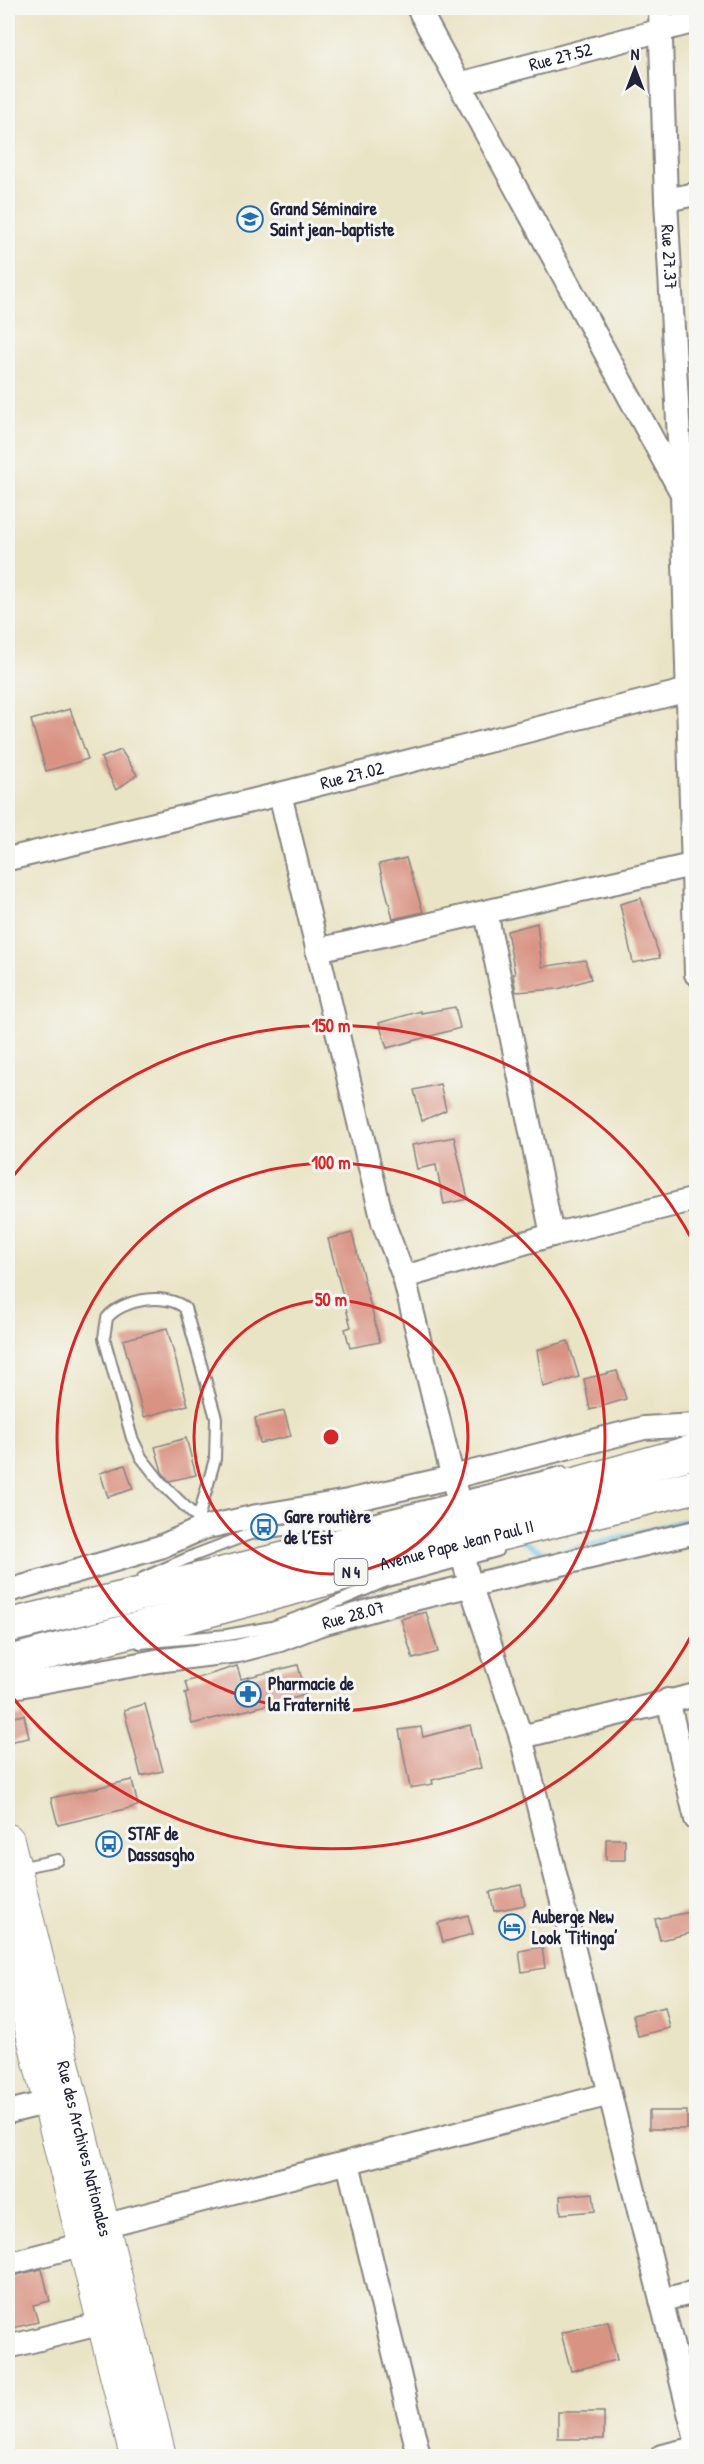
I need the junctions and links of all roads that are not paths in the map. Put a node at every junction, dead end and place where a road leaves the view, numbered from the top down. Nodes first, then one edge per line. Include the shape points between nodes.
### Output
1 (418, 8) edge
2 (661, 19) edge
3 (696, 21) edge
4 (459, 84) junction
5 (696, 194) edge
6 (666, 200) junction
7 (687, 366) edge
8 (682, 494) junction
9 (690, 531) edge
10 (692, 689) edge
11 (280, 794) junction
12 (8, 859) edge
13 (695, 865) edge
14 (486, 912) junction
15 (317, 950) junction
16 (696, 974) edge
17 (696, 1199) edge
18 (552, 1235) junction
19 (404, 1277) junction
20 (696, 1425) edge
21 (696, 1445) edge
22 (688, 1448) edge
23 (570, 1470) dead end
24 (696, 1486) edge
25 (696, 1492) edge
26 (630, 1514) dead end
27 (459, 1519) junction
28 (200, 1524) junction
29 (696, 1532) edge
30 (508, 1548) dead end
31 (134, 1581) dead end
32 (471, 1587) junction
33 (8, 1591) edge
34 (8, 1626) edge
35 (130, 1645) dead end
36 (108, 1649) dead end
37 (8, 1663) edge
38 (8, 1672) edge
39 (8, 1688) edge
40 (696, 1695) edge
41 (668, 1700) junction
42 (521, 1737) junction
43 (696, 1819) edge
44 (11, 1854) edge
45 (58, 1860) dead end
46 (8, 1935) edge
47 (610, 2094) junction
48 (49, 2102) junction
49 (8, 2112) edge
50 (348, 2163) junction
51 (94, 2235) junction
52 (8, 2264) edge
53 (696, 2292) edge
54 (662, 2300) junction
55 (103, 2323) junction
56 (8, 2347) edge
57 (696, 2440) edge
58 (696, 2448) edge
59 (136, 2457) edge
60 (160, 2457) edge
61 (419, 2457) edge
62 (662, 2457) edge

1 - 4 street
2 - 3 street, Rue 27.52
2 - 4 street, Rue 27.52
2 - 6 street, Rue 27.37
4 - 8 street
5 - 6 street
6 - 7 street, Rue 27.37
7 - 8 street, Rue 27.37
8 - 9 street, Rue 27.37
9 - 10 street, Rue 27.37
10 - 11 street, Rue 27.02
10 - 13 street, Rue 27.37
11 - 12 street, Rue 27.02
11 - 15 street
13 - 14 street
13 - 16 street, Rue 27.37
14 - 15 street
14 - 18 street
15 - 19 street via 383,1221
17 - 18 street
18 - 19 street
19 - 27 street
20 - 27 street via 644,1428
21 - 22 lane
22 - 27 highway, Avenue Pape Jean Paul II / N 4
23 - 27 lane
24 - 27 highway, Avenue Pape Jean Paul II / N 4
25 - 26 lane
27 - 28 street via 348,1501
27 - 30 lane
27 - 31 lane via 368,1520 250,1534
27 - 32 street
27 - 34 highway, Avenue Pape Jean Paul II / N 4
27 - 35 lane via 384,1582 313,1612 272,1627
27 - 37 highway, Avenue Pape Jean Paul II / N 4
28 - 28 lane via 213,1472 216,1418 185,1308 178,1302 156,1298 119,1308 107,1318 104,1338 132,1438 153,1473
28 - 33 street via 160,1547
29 - 32 street, Rue 28.07
32 - 39 street, Rue 28.07 via 390,1605 238,1651 156,1661
32 - 42 street
36 - 38 lane
40 - 41 street
41 - 42 street
41 - 43 street
42 - 47 street
44 - 45 lane
44 - 51 street, Rue des Archives Nationales
46 - 48 street, Rue des Archives Nationales
47 - 50 street
47 - 54 street
48 - 49 street
48 - 51 street, Rue des Archives Nationales
50 - 51 street
50 - 61 street
51 - 52 street
51 - 55 street, Rue des Archives Nationales
51 - 60 street, Rue des Archives Nationales
53 - 54 street
54 - 57 street
55 - 56 street
55 - 59 street, Rue des Archives Nationales
58 - 62 street

